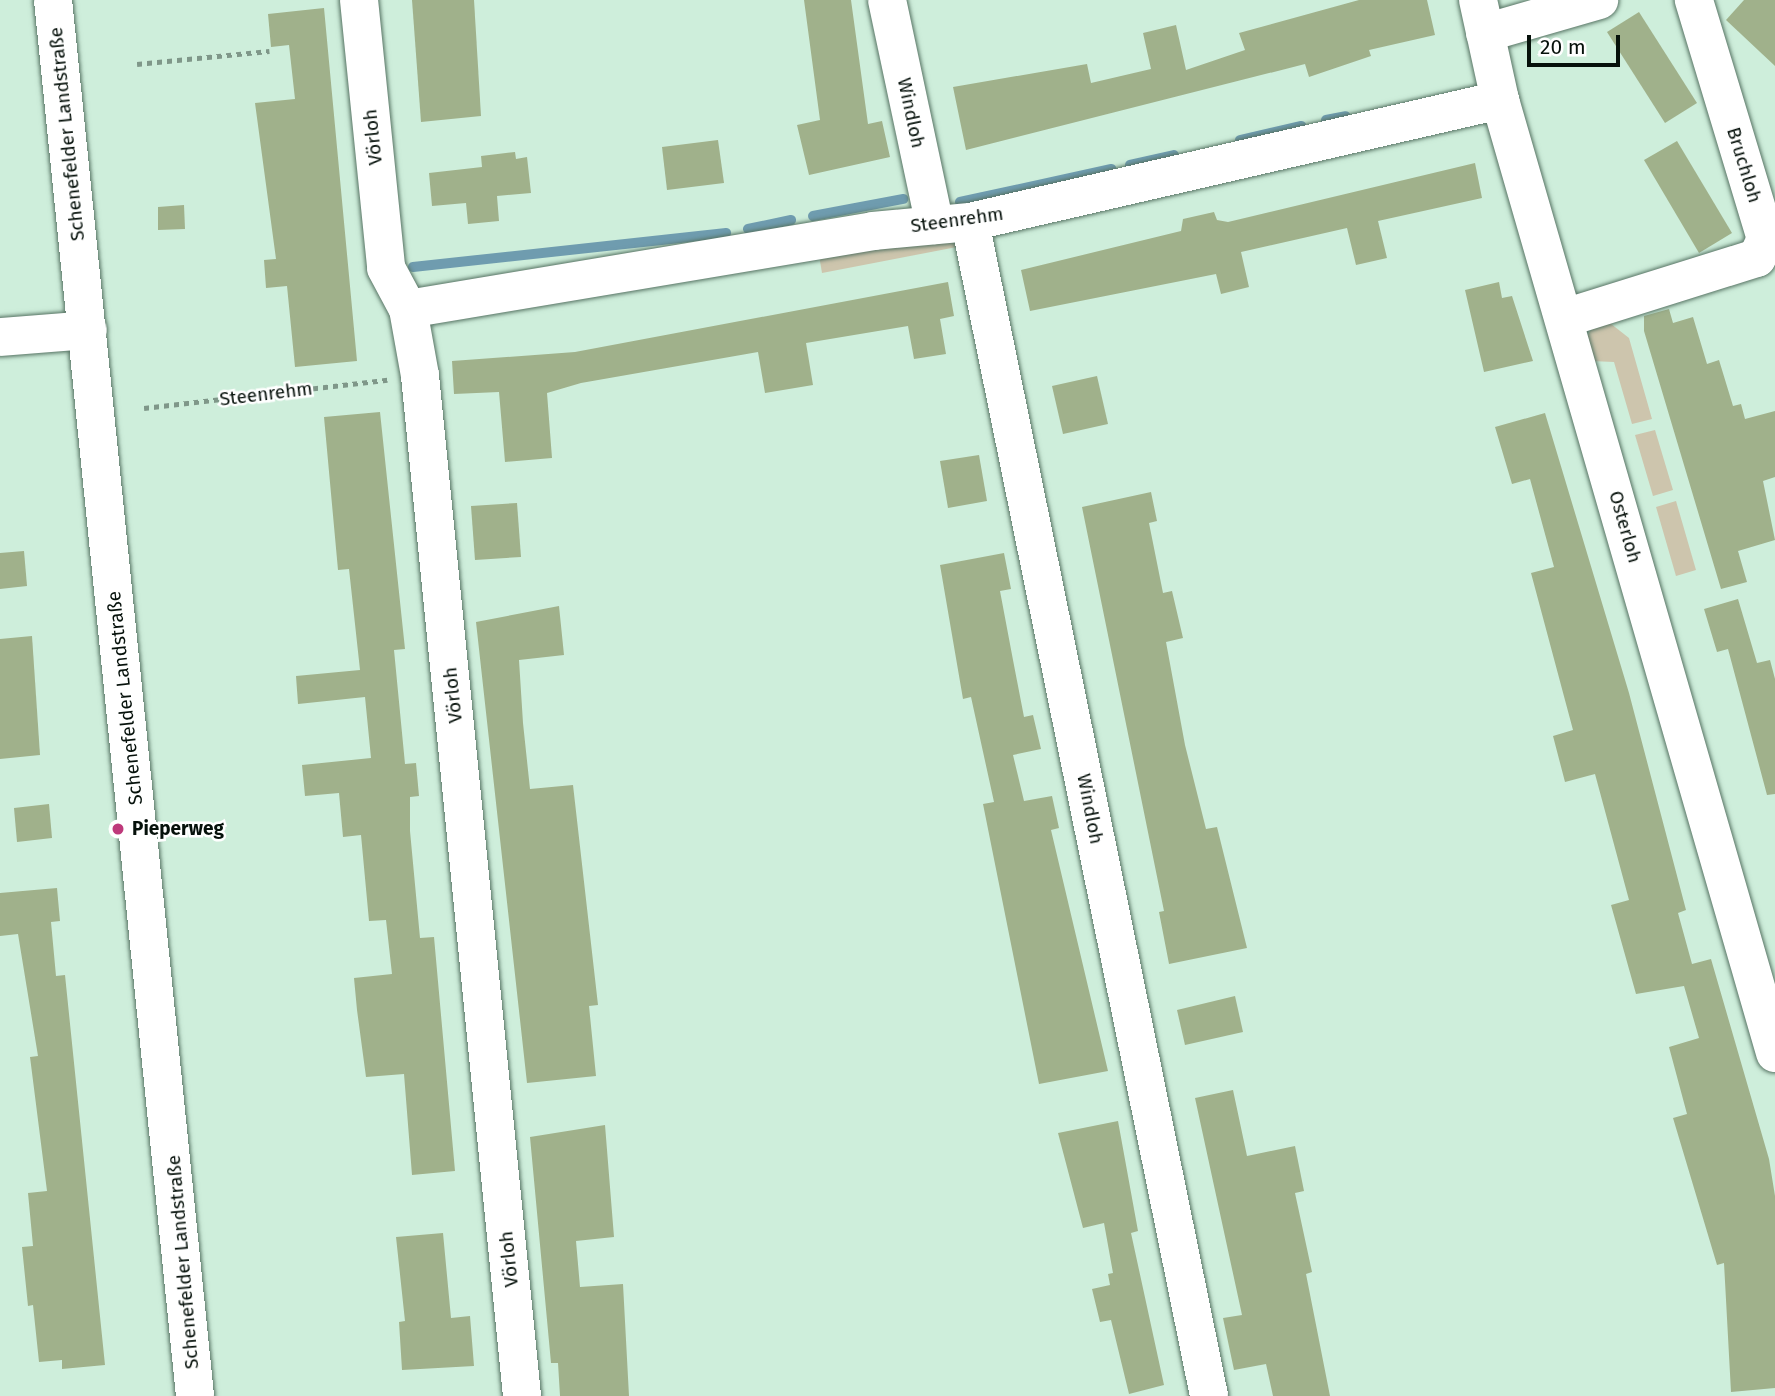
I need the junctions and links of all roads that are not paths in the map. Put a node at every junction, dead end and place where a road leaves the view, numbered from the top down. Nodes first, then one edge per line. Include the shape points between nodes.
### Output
1 (53, 0) edge
2 (359, 0) edge
3 (887, 0) edge
4 (1599, 0) edge
5 (1693, 0) edge
6 (1481, 17) edge
7 (1500, 100) junction
8 (953, 224) junction
9 (408, 309) junction
10 (1565, 317) junction
11 (88, 330) junction
12 (0, 337) edge
13 (1775, 1053) edge
14 (195, 1396) edge
15 (522, 1396) edge
16 (1209, 1396) edge

1 - 11 street, Schenefelder Landstraße
2 - 9 street, Vörloh via 386,268
3 - 8 street, Windloh
4 - 6 street
5 - 10 street, Bruchloh via 1766,239 1757,258
6 - 7 street, Osterloh
7 - 8 street, Steenrehm
7 - 10 street, Osterloh
8 - 9 street, Steenrehm
8 - 16 street, Windloh
9 - 15 street, Vörloh via 448,637
10 - 13 street, Osterloh
11 - 12 street
11 - 14 street, Schenefelder Landstraße

